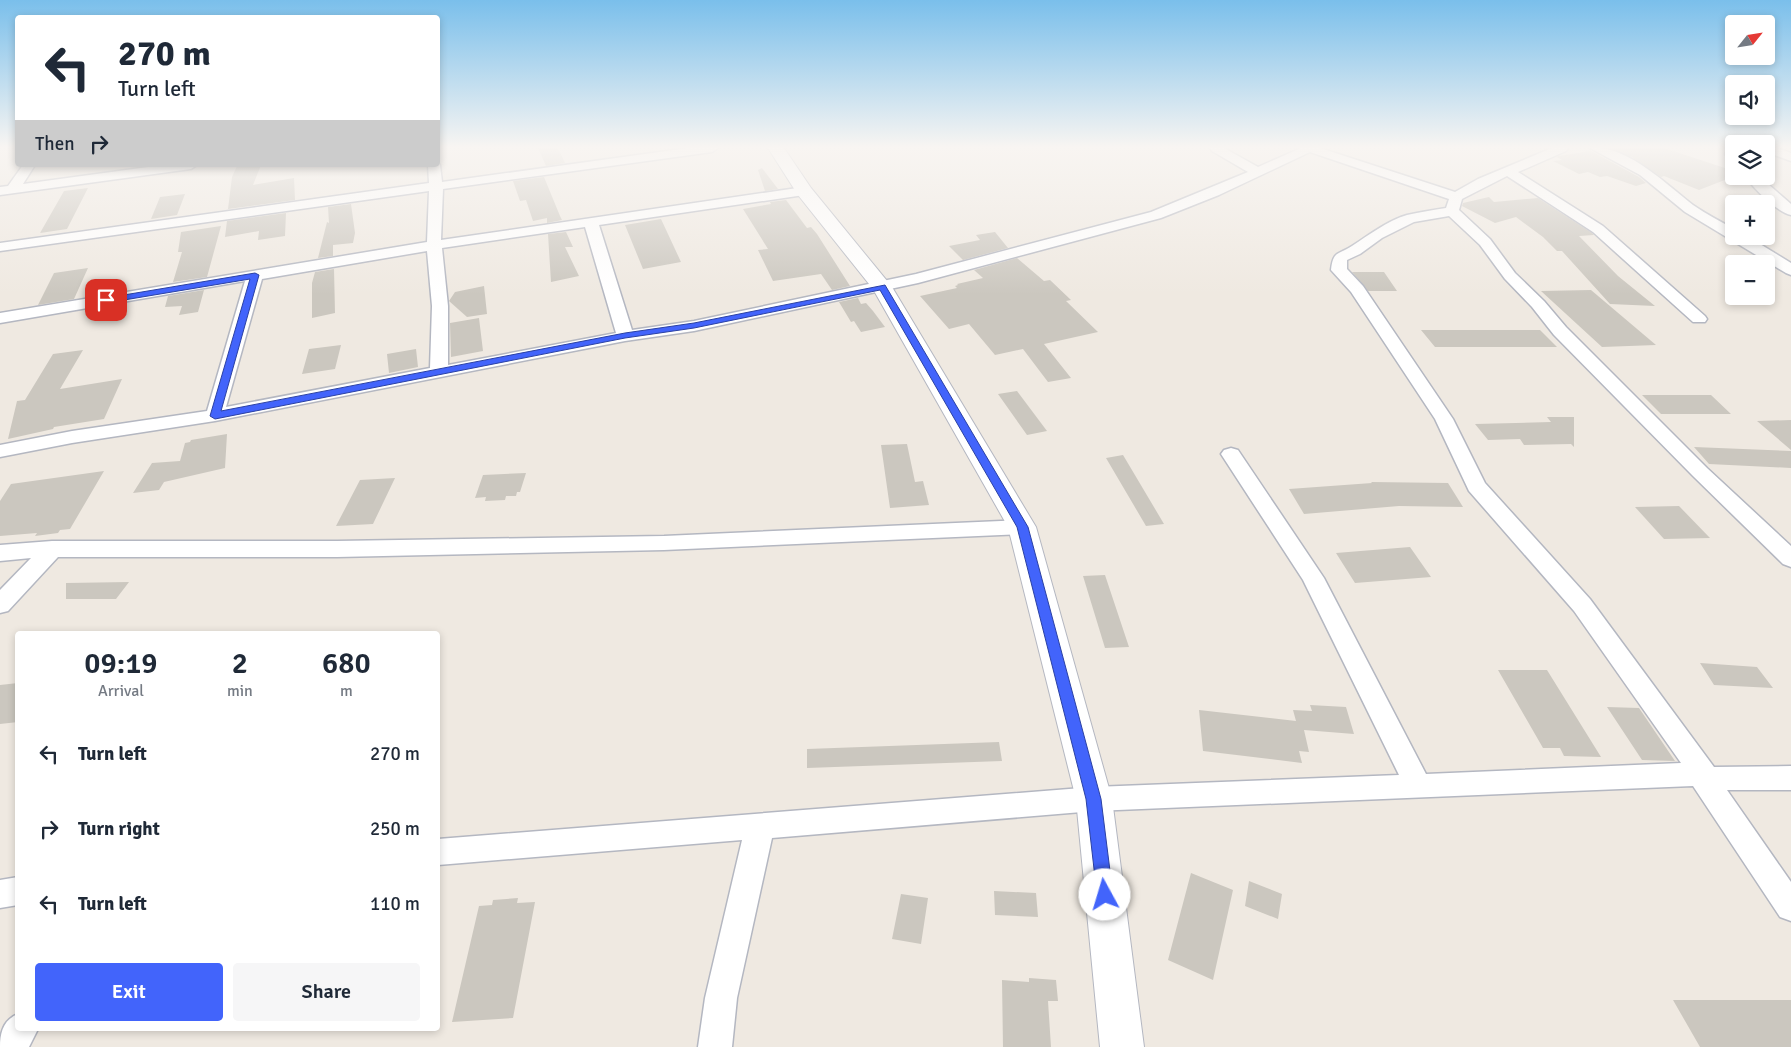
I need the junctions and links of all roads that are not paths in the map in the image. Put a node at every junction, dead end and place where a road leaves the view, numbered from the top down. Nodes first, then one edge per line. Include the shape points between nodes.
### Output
1 (358, 197) edge
2 (436, 197) edge
3 (765, 197) edge
4 (809, 197) edge
5 (1204, 197) edge
6 (1436, 197) edge
7 (1463, 197) edge
8 (1547, 197) edge
9 (1675, 197) edge
10 (1772, 197) edge
11 (1454, 204) junction
12 (1791, 211) edge
13 (591, 223) junction
14 (1725, 230) edge
15 (434, 245) junction
16 (1750, 245) edge
17 (0, 247) edge
18 (1791, 270) edge
19 (255, 275) junction
20 (882, 287) junction
21 (0, 318) edge
22 (1700, 319) dead end
23 (625, 336) junction
24 (439, 373) junction
25 (215, 416) junction
26 (0, 451) edge
27 (1231, 454) dead end
28 (1022, 527) junction
29 (52, 549) junction
30 (0, 553) edge
31 (1791, 559) edge
32 (0, 605) edge
33 (1703, 777) junction
34 (1791, 778) edge
35 (1418, 786) junction
36 (1094, 799) junction
37 (760, 826) junction
38 (440, 852) edge
39 (15, 892) edge
40 (0, 894) edge
41 (1791, 907) edge
42 (20, 1031) edge
43 (11, 1047) edge
44 (715, 1047) edge
45 (1122, 1047) edge

1 - 17 street
2 - 15 street
3 - 13 street
4 - 20 street
5 - 20 street via 1156,215
6 - 11 street
7 - 11 street
8 - 22 street via 1598,229
9 - 14 street
10 - 12 street
11 - 31 street via 1510,276 1560,331
11 - 33 street via 1410,219 1377,235 1345,254 1340,259 1339,270 1357,289 1444,419 1476,486 1582,605
13 - 15 street
13 - 23 street
15 - 19 street
15 - 24 street via 440,306
16 - 18 street
19 - 21 street
19 - 25 street
20 - 23 street via 694,326
20 - 28 street
23 - 24 street
24 - 25 street
25 - 26 street
27 - 35 street via 1313,578
28 - 29 street via 664,543 337,549
28 - 36 street
29 - 30 street
29 - 32 street
33 - 34 street
33 - 35 street
33 - 41 street
35 - 36 street
36 - 37 street
36 - 45 street
37 - 38 street
37 - 44 street via 721,998
39 - 40 street
42 - 43 street

